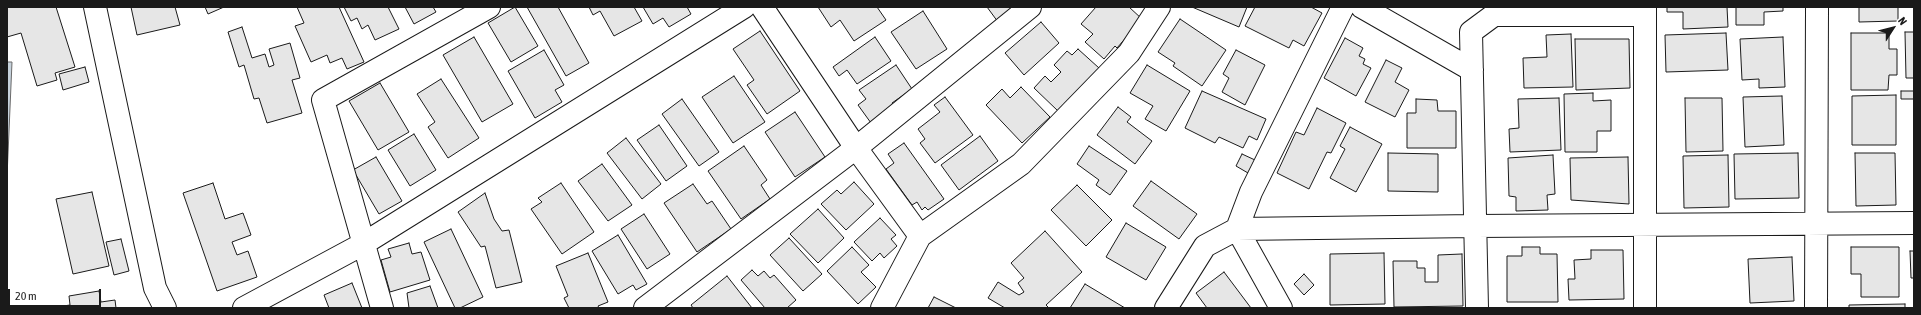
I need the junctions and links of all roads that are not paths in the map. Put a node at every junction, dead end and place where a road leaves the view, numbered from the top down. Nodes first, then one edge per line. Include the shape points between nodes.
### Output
1 (95, 7) edge
2 (489, 7) edge
3 (744, 7) edge
4 (762, 7) edge
5 (1030, 7) edge
6 (1159, 7) edge
7 (1343, 7) edge
8 (1362, 7) edge
9 (1817, 7) edge
10 (1645, 11) edge
11 (1472, 70) junction
12 (856, 148) junction
13 (1815, 223) junction
14 (1914, 223) edge
15 (1476, 226) junction
16 (1644, 226) junction
17 (1237, 229) junction
18 (920, 236) junction
19 (363, 244) junction
20 (165, 308) edge
21 (244, 308) edge
22 (382, 308) edge
23 (644, 308) edge
24 (882, 308) edge
25 (1166, 308) edge
26 (1281, 308) edge
27 (1477, 308) edge
28 (1645, 308) edge
29 (1816, 308) edge

1 - 20 street via 155,288
2 - 19 street via 323,100
3 - 19 street
4 - 12 street
5 - 12 street
6 - 18 street via 1129,53 1021,164
7 - 17 street via 1251,192
8 - 11 street
9 - 13 street
10 - 11 street via 1494,15 1471,32
10 - 16 street
11 - 15 street
12 - 18 street
12 - 23 street
13 - 14 street
13 - 16 street
13 - 29 street
15 - 16 street
15 - 17 street
15 - 27 street
16 - 28 street
17 - 25 street via 1205,246
17 - 26 street
18 - 24 street
19 - 21 street
19 - 22 street

